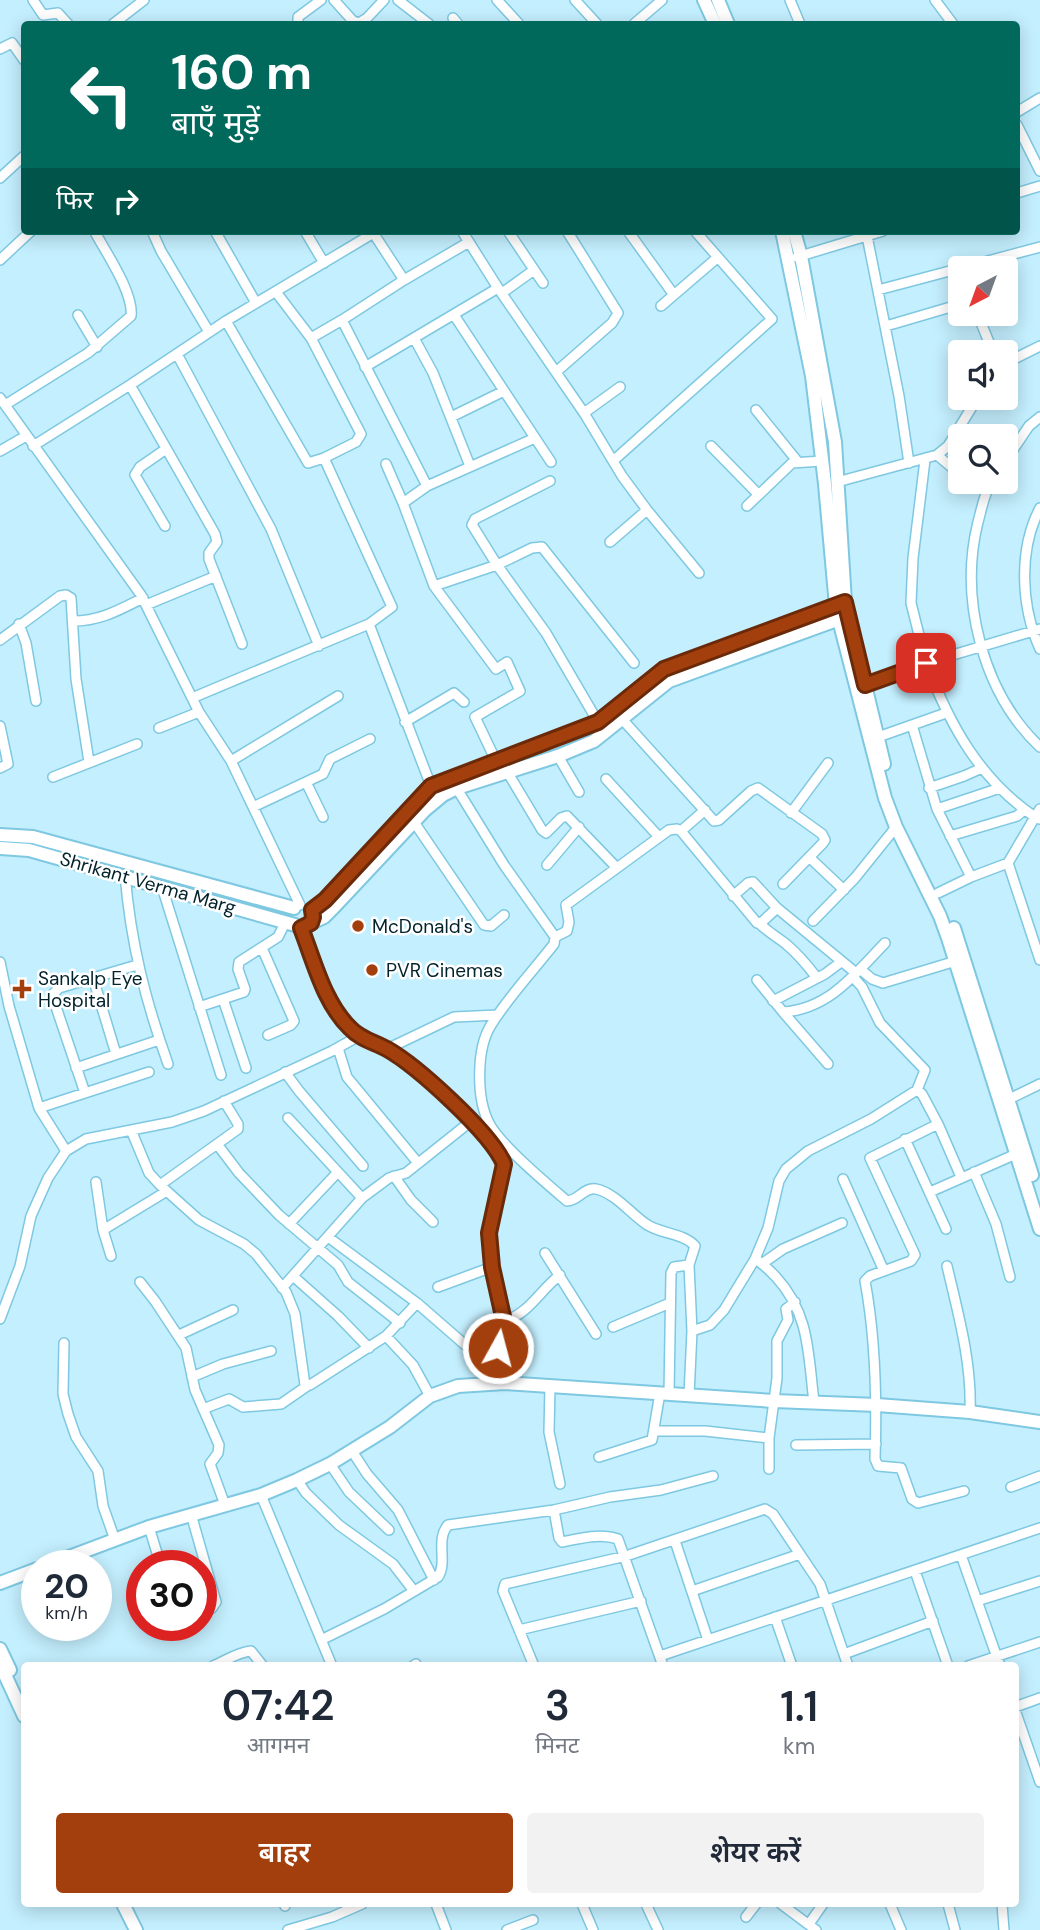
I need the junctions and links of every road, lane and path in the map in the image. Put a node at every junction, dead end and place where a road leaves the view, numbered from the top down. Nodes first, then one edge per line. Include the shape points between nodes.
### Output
1 (33, 0) edge
2 (144, 0) edge
3 (321, 0) edge
4 (334, 0) edge
5 (384, 0) edge
6 (398, 0) edge
7 (497, 0) edge
8 (575, 0) edge
9 (662, 0) edge
10 (704, 0) edge
11 (718, 0) edge
12 (790, 0) edge
13 (935, 0) edge
14 (65, 21) edge
15 (117, 21) edge
16 (298, 21) edge
17 (353, 21) edge
18 (362, 21) edge
19 (425, 21) edge
20 (516, 21) edge
21 (594, 21) edge
22 (638, 21) edge
23 (714, 21) edge
24 (727, 21) edge
25 (797, 21) edge
26 (951, 21) edge
27 (0, 49) edge
28 (21, 56) edge
29 (1040, 98) edge
30 (1020, 110) edge
31 (1020, 131) edge
32 (21, 158) edge
33 (1040, 171) edge
34 (2, 173) edge
35 (1040, 187) edge
36 (1020, 192) edge
37 (27, 235) edge
38 (97, 235) edge
39 (154, 235) edge
40 (217, 235) edge
41 (306, 235) edge
42 (369, 235) edge
43 (376, 235) edge
44 (465, 235) edge
45 (511, 235) edge
46 (569, 235) edge
47 (631, 235) edge
48 (698, 235) edge
49 (784, 235) edge
50 (794, 235) edge
51 (860, 235) edge
52 (866, 235) edge
53 (469, 242) junction
54 (1040, 247) edge
55 (1007, 256) edge
56 (717, 258) junction
57 (795, 258) junction
58 (0, 260) edge
59 (324, 263) junction
60 (534, 270) junction
61 (948, 272) edge
62 (404, 279) junction
63 (543, 283) dead end
64 (878, 290) junction
65 (500, 291) junction
66 (276, 292) junction
67 (674, 295) junction
68 (256, 303) junction
69 (661, 306) dead end
70 (948, 308) edge
71 (79, 315) dead end
72 (454, 315) junction
73 (342, 320) junction
74 (226, 321) junction
75 (886, 326) junction
76 (209, 332) junction
77 (310, 338) junction
78 (414, 338) junction
79 (1040, 346) edge
80 (97, 347) junction
81 (177, 354) junction
82 (1018, 357) edge
83 (365, 367) junction
84 (556, 372) junction
85 (130, 385) junction
86 (620, 387) dead end
87 (504, 391) junction
88 (2, 402) edge
89 (756, 410) dead end
90 (970, 410) edge
91 (584, 413) junction
92 (452, 417) junction
93 (1040, 417) edge
94 (26, 436) junction
95 (535, 438) junction
96 (1018, 442) edge
97 (33, 446) junction
98 (711, 446) dead end
99 (166, 449) junction
100 (0, 451) edge
101 (937, 455) junction
102 (324, 458) junction
103 (925, 460) junction
104 (613, 461) junction
105 (822, 461) junction
106 (551, 462) dead end
107 (798, 462) junction
108 (909, 463) junction
109 (386, 464) dead end
110 (948, 464) edge
111 (470, 466) junction
112 (550, 481) dead end
113 (837, 482) junction
114 (427, 486) junction
115 (758, 494) junction
116 (987, 494) edge
117 (403, 503) junction
118 (747, 506) dead end
119 (1040, 508) edge
120 (647, 510) junction
121 (165, 526) dead end
122 (610, 542) dead end
123 (497, 565) junction
124 (699, 573) dead end
125 (216, 576) junction
126 (434, 586) junction
127 (144, 602) junction
128 (840, 604) junction
129 (844, 618) junction
130 (73, 621) junction
131 (19, 624) junction
132 (369, 624) junction
133 (1036, 630) edge
134 (0, 640) edge
135 (242, 644) dead end
136 (319, 646) junction
137 (982, 646) junction
138 (1040, 649) edge
139 (634, 663) dead end
140 (926, 663) junction
141 (865, 685) junction
142 (338, 696) dead end
143 (192, 698) junction
144 (36, 701) dead end
145 (464, 702) dead end
146 (199, 712) junction
147 (946, 713) junction
148 (622, 719) junction
149 (405, 722) junction
150 (598, 722) junction
151 (912, 725) junction
152 (0, 726) edge
153 (159, 728) dead end
154 (878, 737) junction
155 (370, 739) dead end
156 (137, 744) dead end
157 (1040, 747) edge
158 (558, 756) junction
159 (231, 761) junction
160 (496, 761) junction
161 (89, 762) junction
162 (828, 763) dead end
163 (0, 768) edge
164 (982, 768) junction
165 (509, 773) junction
166 (53, 777) dead end
167 (606, 779) dead end
168 (306, 782) junction
169 (454, 783) junction
170 (431, 786) junction
171 (929, 788) junction
172 (1000, 788) junction
173 (579, 792) dead end
174 (253, 807) junction
175 (937, 808) junction
176 (705, 810) junction
177 (1024, 810) junction
178 (791, 813) junction
179 (1039, 816) edge
180 (323, 817) dead end
181 (414, 822) junction
182 (579, 827) junction
183 (896, 827) junction
184 (681, 831) junction
185 (0, 835) edge
186 (950, 836) junction
187 (659, 837) junction
188 (0, 848) edge
189 (809, 857) junction
190 (1008, 863) junction
191 (547, 865) dead end
192 (617, 868) junction
193 (125, 876) junction
194 (971, 877) junction
195 (783, 884) dead end
196 (162, 887) junction
197 (844, 890) junction
198 (938, 893) junction
199 (733, 896) junction
200 (776, 908) junction
201 (504, 915) dead end
202 (300, 918) junction
203 (813, 921) dead end
204 (760, 923) junction
205 (555, 937) junction
206 (885, 943) dead end
207 (262, 948) junction
208 (1040, 960) edge
209 (956, 961) junction
210 (0, 962) edge
211 (841, 962) junction
212 (137, 965) junction
213 (856, 973) junction
214 (93, 978) junction
215 (817, 978) junction
216 (757, 980) dead end
217 (223, 999) junction
218 (773, 1001) junction
219 (199, 1007) junction
220 (783, 1012) junction
221 (498, 1015) junction
222 (268, 1035) dead end
223 (359, 1036) junction
224 (159, 1040) junction
225 (338, 1048) junction
226 (387, 1049) junction
227 (116, 1054) junction
228 (168, 1064) dead end
229 (828, 1064) dead end
230 (76, 1068) junction
231 (247, 1068) dead end
232 (149, 1072) dead end
233 (285, 1072) junction
234 (222, 1074) dead end
235 (1040, 1084) edge
236 (917, 1090) junction
237 (85, 1093) junction
238 (1007, 1100) junction
239 (224, 1101) junction
240 (39, 1108) junction
241 (288, 1118) dead end
242 (470, 1122) junction
243 (938, 1124) junction
244 (131, 1130) junction
245 (905, 1139) junction
246 (217, 1144) junction
247 (66, 1151) junction
248 (1016, 1154) junction
249 (418, 1163) junction
250 (363, 1166) dead end
251 (974, 1172) junction
252 (337, 1173) junction
253 (394, 1176) junction
254 (961, 1177) junction
255 (843, 1180) dead end
256 (96, 1182) dead end
257 (163, 1188) junction
258 (930, 1192) junction
259 (362, 1198) junction
260 (1040, 1201) edge
261 (433, 1222) dead end
262 (842, 1223) dead end
263 (289, 1224) junction
264 (946, 1229) dead end
265 (1040, 1229) edge
266 (103, 1230) junction
267 (328, 1237) junction
268 (317, 1248) junction
269 (545, 1253) dead end
270 (111, 1256) dead end
271 (759, 1261) junction
272 (689, 1265) junction
273 (947, 1266) dead end
274 (492, 1267) junction
275 (884, 1271) junction
276 (560, 1275) junction
277 (292, 1276) junction
278 (1010, 1277) dead end
279 (140, 1282) dead end
280 (438, 1287) dead end
281 (282, 1288) junction
282 (795, 1302) junction
283 (417, 1303) junction
284 (670, 1303) junction
285 (233, 1310) dead end
286 (0, 1319) edge
287 (504, 1321) junction
288 (400, 1323) junction
289 (613, 1327) dead end
290 (692, 1331) junction
291 (596, 1334) dead end
292 (179, 1335) junction
293 (386, 1336) junction
294 (64, 1343) dead end
295 (499, 1345) junction
296 (369, 1348) junction
297 (271, 1351) dead end
298 (192, 1377) junction
299 (506, 1384) junction
300 (307, 1386) junction
301 (550, 1386) junction
302 (664, 1394) junction
303 (689, 1395) junction
304 (430, 1396) junction
305 (774, 1401) junction
306 (814, 1402) junction
307 (877, 1405) junction
308 (203, 1409) junction
309 (970, 1412) junction
310 (1040, 1422) edge
311 (655, 1431) junction
312 (769, 1438) junction
313 (876, 1444) junction
314 (796, 1445) dead end
315 (352, 1451) junction
316 (599, 1457) dead end
317 (330, 1464) junction
318 (769, 1469) dead end
319 (713, 1476) dead end
320 (1040, 1476) edge
321 (297, 1480) junction
322 (560, 1484) dead end
323 (1011, 1487) dead end
324 (964, 1491) dead end
325 (261, 1495) junction
326 (225, 1505) junction
327 (554, 1510) junction
328 (191, 1514) junction
329 (149, 1527) junction
330 (1040, 1528) edge
331 (389, 1530) dead end
332 (115, 1540) junction
333 (675, 1541) junction
334 (88, 1550) edge
335 (156, 1550) edge
336 (201, 1550) edge
337 (800, 1554) junction
338 (961, 1555) junction
339 (626, 1556) junction
340 (915, 1571) junction
341 (21, 1575) edge
342 (434, 1580) junction
343 (1040, 1581) edge
344 (0, 1583) edge
345 (414, 1591) junction
346 (692, 1591) junction
347 (640, 1601) junction
348 (826, 1601) junction
349 (977, 1601) junction
350 (775, 1617) junction
351 (933, 1621) junction
352 (519, 1630) junction
353 (321, 1640) junction
354 (708, 1640) junction
355 (1040, 1642) edge
356 (0, 1648) edge
357 (844, 1654) junction
358 (661, 1661) edge
359 (998, 1661) edge
360 (234, 1662) edge
361 (260, 1662) edge
362 (330, 1662) edge
363 (532, 1662) edge
364 (791, 1662) edge
365 (847, 1662) edge
366 (947, 1662) edge
367 (0, 1664) edge
368 (21, 1693) edge
369 (1040, 1698) edge
370 (1019, 1706) edge
371 (21, 1710) edge
372 (1019, 1718) edge
373 (1036, 1758) edge
374 (1040, 1782) edge
375 (116, 1907) edge
376 (124, 1907) edge
377 (355, 1907) edge
378 (437, 1907) edge
379 (583, 1907) edge
380 (647, 1907) edge
381 (754, 1907) edge
382 (785, 1907) edge
383 (822, 1907) edge
384 (892, 1907) edge
385 (949, 1907) edge
386 (1002, 1907) edge
387 (746, 1917) dead end
388 (533, 1920) dead end
389 (813, 1927) edge
390 (654, 1929) edge
391 (128, 1930) edge
392 (136, 1930) edge
393 (288, 1930) edge
394 (446, 1930) edge
395 (507, 1930) edge
396 (593, 1930) edge
397 (901, 1930) edge
398 (955, 1930) edge
399 (1004, 1930) edge

1 - 14 street via 43,15 58,13
2 - 15 street
3 - 16 street
4 - 17 street
5 - 18 street
6 - 19 street
7 - 20 street
8 - 21 street
9 - 22 street
10 - 23 street
11 - 24 street
12 - 25 street
13 - 26 street
27 - 28 street via 12,43
29 - 30 street
31 - 33 street
32 - 34 street
35 - 36 street
37 - 58 street
38 - 80 street via 133,313
39 - 76 street
40 - 68 street
41 - 59 street
42 - 59 street
43 - 62 street
44 - 53 street
45 - 60 street
46 - 84 street via 618,313
47 - 67 street
48 - 56 street
49 - 57 street
50 - 57 street
51 - 57 street
52 - 64 street
53 - 62 street
53 - 65 street
54 - 55 street
56 - 67 street
56 - 104 street via 772,319
57 - 105 street
57 - 113 street via 835,442
59 - 66 street
60 - 63 street
60 - 65 street
61 - 64 street
62 - 73 street
64 - 75 street
65 - 72 street
65 - 84 street
66 - 68 street
66 - 77 street
67 - 69 street
68 - 74 street
70 - 75 street
71 - 80 street
72 - 78 street
72 - 87 street
73 - 77 street
73 - 83 street
74 - 76 street
74 - 102 street via 308,463
75 - 108 street
76 - 81 street
77 - 102 street via 360,434 356,442
78 - 83 street
78 - 92 street
79 - 82 street
80 - 88 street
81 - 85 street
81 - 136 street via 271,529
83 - 114 street
84 - 91 street
85 - 97 street
85 - 99 street
86 - 91 street
87 - 92 street
87 - 95 street
88 - 94 street
89 - 107 street
90 - 101 street
91 - 104 street
92 - 111 street
93 - 96 street
94 - 97 street
94 - 100 street
95 - 106 street
95 - 111 street
97 - 127 street
98 - 115 street
99 - 121 street via 139,467 135,475
99 - 125 street via 217,540 208,556
101 - 103 street
101 - 110 street
102 - 132 street via 392,607
103 - 108 street
103 - 140 street via 911,603
104 - 120 street
105 - 107 street
105 - 128 street
107 - 115 street via 782,470
108 - 113 street
109 - 117 street
111 - 114 street
112 - 123 street via 473,522
113 - 128 street
114 - 117 street
115 - 118 street
116 - 137 street via 972,546 972,606
117 - 126 street
119 - 133 street via 1026,554 1025,590
120 - 122 street
120 - 124 street
123 - 126 street
123 - 139 street via 542,547
123 - 150 street via 546,633
125 - 127 street
125 - 135 street
126 - 160 street via 496,669 507,662 520,691 475,717
127 - 130 street via 92,621
127 - 143 street
128 - 129 street
128 - 150 street via 664,669
129 - 141 street
129 - 148 street via 669,681
129 - 183 street via 876,766
130 - 131 street via 73,602 62,595
130 - 161 street via 76,679
131 - 134 street
131 - 144 street
132 - 136 street
132 - 149 street
133 - 137 street
133 - 138 street
136 - 143 street
137 - 140 street
137 - 157 street via 999,694
140 - 141 street
140 - 147 street
141 - 154 street
142 - 159 street
143 - 146 street
145 - 149 street via 454,693
146 - 153 street
146 - 159 street
147 - 151 street
147 - 164 street
148 - 158 street via 594,741
148 - 176 street
149 - 170 street
150 - 160 street
151 - 154 street
151 - 171 street
152 - 163 street via 8,764
154 - 198 street via 903,823
155 - 168 street via 330,759 323,774
156 - 161 street
158 - 165 street
158 - 173 street
159 - 174 street
160 - 169 street
161 - 166 street
162 - 178 street
164 - 171 street
164 - 172 street
165 - 169 street
165 - 182 street via 544,832 567,816
167 - 187 street
168 - 174 street
168 - 180 street
169 - 170 street
169 - 181 street
169 - 205 street
170 - 202 street via 325,900
171 - 175 street
172 - 175 street
172 - 177 street
174 - 202 street
175 - 186 street
176 - 178 street via 717,821 758,788
176 - 184 street
177 - 179 street
177 - 186 street
178 - 189 street via 824,837
179 - 190 street
181 - 201 street via 484,925 491,926
181 - 202 street via 335,906
182 - 191 street
182 - 192 street
183 - 197 street
183 - 209 street via 940,916
184 - 187 street via 673,829
184 - 199 street
185 - 202 street, Shrikant Verma Marg via 33,837
186 - 194 street
187 - 192 street
188 - 193 street, Shrikant Verma Marg via 29,850
189 - 195 street
189 - 197 street
190 - 194 street
190 - 208 street
192 - 205 street via 566,905 569,926
193 - 196 street, Shrikant Verma Marg
193 - 212 street
194 - 198 street
196 - 202 street, Shrikant Verma Marg
196 - 219 street
197 - 203 street
198 - 238 street via 964,958
199 - 200 street via 753,882
199 - 204 street
200 - 204 street
200 - 211 street
202 - 207 street
202 - 223 street via 332,1005
204 - 215 street
205 - 221 street
206 - 213 street
207 - 217 street via 237,965 244,992
207 - 222 street via 294,1021
209 - 213 street via 883,983
209 - 248 street
210 - 240 street
211 - 213 street
211 - 215 street
212 - 214 street
212 - 224 street
213 - 220 street via 837,993 800,1011
213 - 236 street via 880,1023 925,1070
214 - 227 street
214 - 230 street via 51,995
215 - 218 street
216 - 218 street
217 - 219 street
217 - 231 street
218 - 220 street
219 - 234 street
220 - 229 street
221 - 226 street via 454,1017
221 - 272 street via 482,1042 480,1063 486,1115 493,1129 567,1201 587,1190 598,1190 655,1229 693,1243
223 - 225 street
223 - 226 street
224 - 227 street
224 - 228 street
225 - 233 street
225 - 249 street via 347,1077
226 - 242 street via 430,1082
227 - 230 street
230 - 237 street
232 - 237 street
233 - 239 street
233 - 250 street
235 - 238 street
236 - 243 street
236 - 271 street via 808,1151 786,1169
237 - 240 street
238 - 260 street
239 - 244 street via 172,1122
239 - 246 street via 239,1127
240 - 247 street
241 - 252 street
242 - 249 street
242 - 274 street via 504,1164 489,1233
243 - 245 street
243 - 254 street
244 - 247 street via 86,1139
244 - 257 street via 149,1173
245 - 258 street
245 - 275 street via 870,1158 915,1255
246 - 257 street
246 - 263 street
247 - 286 street via 32,1216
248 - 251 street
248 - 265 street
249 - 253 street
251 - 254 street
251 - 278 street via 996,1224
252 - 259 street
252 - 263 street
253 - 259 street
253 - 261 street
254 - 258 street
255 - 275 street
256 - 266 street
257 - 266 street
257 - 281 street via 199,1220 256,1254
258 - 264 street
259 - 267 street
262 - 271 street
263 - 268 street
266 - 270 street
267 - 268 street
267 - 283 street
268 - 277 street
268 - 288 street via 338,1265 348,1282
269 - 276 street
271 - 282 street
271 - 290 street via 710,1325
272 - 284 street via 672,1270
272 - 290 street
273 - 309 street via 970,1385
274 - 280 street
274 - 287 street
275 - 307 street via 865,1281
276 - 287 street via 522,1312
276 - 291 street
277 - 281 street
277 - 296 street
279 - 292 street
281 - 300 street via 295,1314
282 - 305 street via 786,1309 788,1320 777,1341
282 - 306 street via 803,1322
283 - 288 street
283 - 295 street via 471,1350
284 - 289 street
284 - 302 street
285 - 292 street
287 - 295 street
288 - 293 street
290 - 303 street
292 - 298 street
293 - 296 street
293 - 304 street via 413,1365
294 - 332 street via 63,1394 68,1414 76,1437 98,1471 103,1506
295 - 299 street
296 - 300 street
297 - 298 street
298 - 308 street
299 - 301 street
299 - 304 street via 458,1386
300 - 308 street via 281,1404 243,1407 229,1399
301 - 302 street
301 - 322 street via 549,1432
302 - 303 street
302 - 311 street
303 - 305 street
304 - 315 street
305 - 306 street
305 - 312 street
306 - 307 street
307 - 309 street
307 - 313 street
308 - 326 street via 219,1445 211,1464
309 - 310 street
311 - 312 street
311 - 316 street via 646,1443
312 - 318 street
313 - 314 street
313 - 324 street via 876,1463 901,1468 915,1501
315 - 317 street
315 - 342 street via 398,1510
317 - 321 street
317 - 331 street via 349,1492
319 - 327 street
320 - 323 street
321 - 325 street
321 - 345 street via 339,1525 393,1564
325 - 326 street
325 - 353 street
326 - 328 street
327 - 339 street via 562,1542 613,1537
327 - 342 street via 449,1525 441,1546 442,1571
328 - 329 street
328 - 336 street
329 - 332 street
329 - 335 street
330 - 338 street
332 - 334 street
333 - 337 street via 765,1509
333 - 339 street
333 - 346 street
337 - 346 street
337 - 348 street
338 - 340 street
338 - 349 street
339 - 347 street
339 - 352 street via 505,1584 503,1591
340 - 348 street
340 - 351 street
341 - 344 street
342 - 345 street
343 - 349 street
345 - 353 street
346 - 354 street
347 - 352 street
347 - 358 street
348 - 350 street
348 - 357 street
349 - 359 street
350 - 354 street
350 - 364 street
351 - 357 street
351 - 366 street
352 - 363 street
353 - 362 street
354 - 358 street
355 - 359 street
356 - 368 street
357 - 365 street
360 - 361 street via 242,1652 251,1651
367 - 371 street
369 - 370 street
372 - 373 street
373 - 374 street
375 - 391 street
376 - 392 street
377 - 393 street
378 - 394 street
379 - 396 street
380 - 390 street
381 - 387 street
382 - 389 street
383 - 389 street
384 - 397 street
385 - 398 street
386 - 399 street
388 - 395 street

